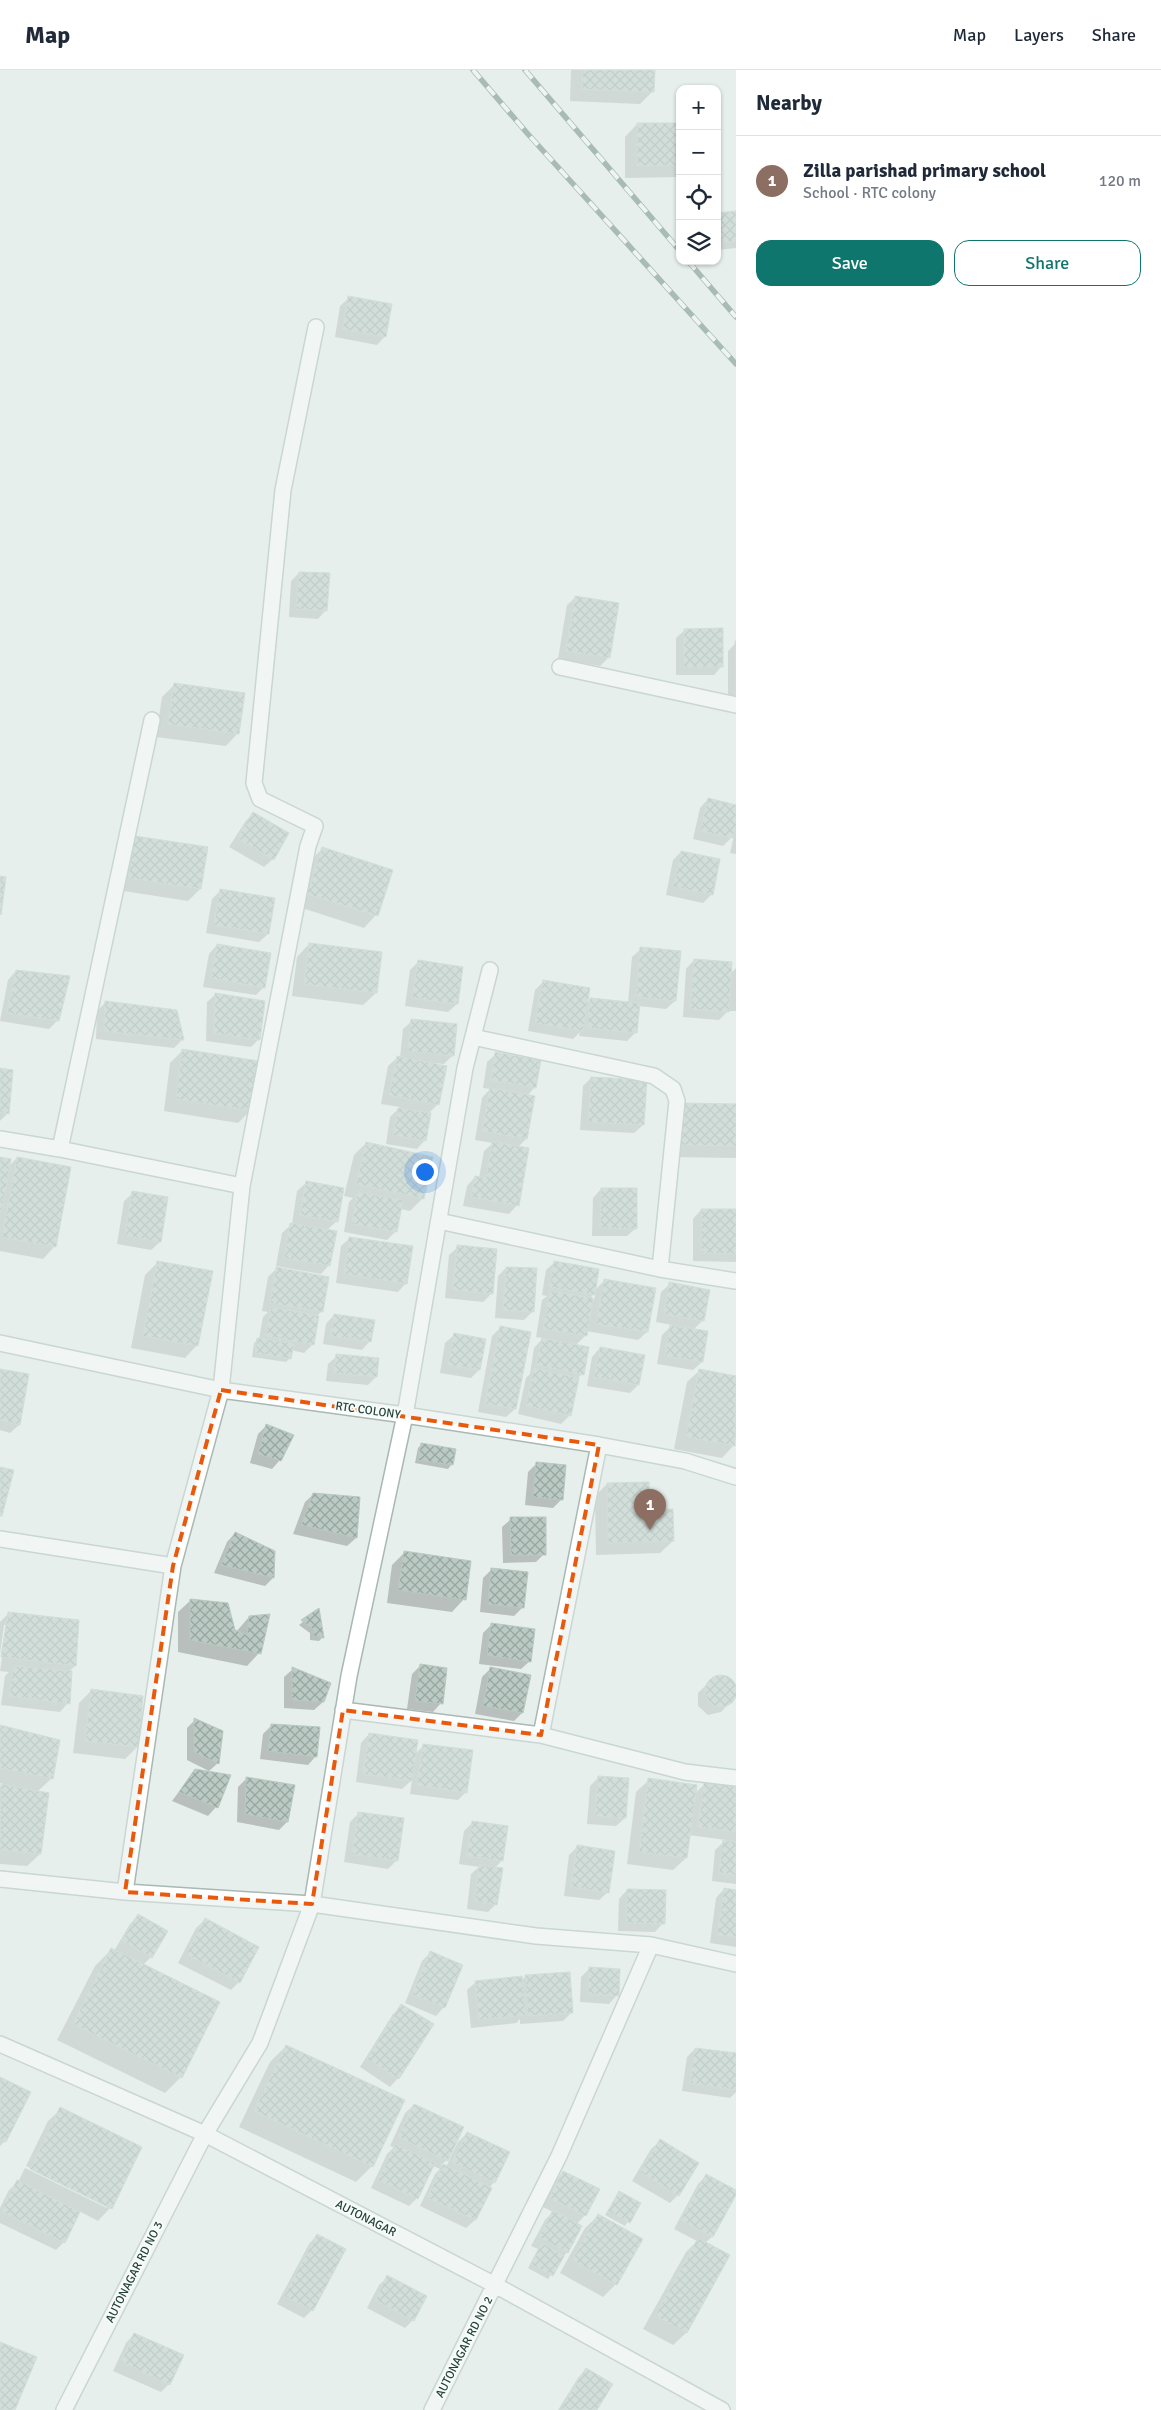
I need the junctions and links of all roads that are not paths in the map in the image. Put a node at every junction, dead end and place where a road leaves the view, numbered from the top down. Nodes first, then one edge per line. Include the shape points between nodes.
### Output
1 (316, 327) dead end
2 (560, 666) dead end
3 (736, 705) edge
4 (152, 720) dead end
5 (490, 970) dead end
6 (473, 1037) junction
7 (0, 1139) edge
8 (60, 1149) junction
9 (242, 1186) junction
10 (439, 1221) junction
11 (660, 1269) junction
12 (736, 1281) edge
13 (0, 1343) edge
14 (221, 1390) junction
15 (405, 1415) junction
16 (598, 1445) junction
17 (736, 1477) edge
18 (1, 1544) edge
19 (173, 1566) junction
20 (343, 1710) junction
21 (541, 1735) junction
22 (736, 1778) edge
23 (0, 1879) edge
24 (125, 1892) junction
25 (312, 1904) junction
26 (651, 1945) junction
27 (736, 1964) edge
28 (0, 2044) edge
29 (205, 2134) junction
30 (495, 2285) junction
31 (64, 2410) edge
32 (432, 2410) edge
33 (722, 2410) edge

1 - 9 street via 282,490 254,783 260,798 315,826 308,846
2 - 3 street
4 - 8 street
5 - 6 street, AUTONAGAR RD NO 3
6 - 10 street, AUTONAGAR RD NO 3
6 - 11 street via 654,1076 673,1089 677,1101
7 - 8 street
8 - 9 street
9 - 14 street
10 - 11 street
10 - 15 street, AUTONAGAR RD NO 3
11 - 12 street
13 - 14 street, RTC COLONY
14 - 15 street, RTC COLONY
14 - 19 street
15 - 16 street, RTC COLONY
15 - 20 street, AUTONAGAR RD NO 3
16 - 17 street, RTC COLONY via 685,1461
16 - 21 street
18 - 19 street
19 - 24 street
20 - 21 street
20 - 25 street, AUTONAGAR RD NO 3
21 - 22 street via 685,1772
23 - 24 street
24 - 25 street
25 - 26 street via 536,1936
25 - 29 street, AUTONAGAR RD NO 3 via 260,2043
26 - 27 street
26 - 30 street, AUTONAGAR RD NO 2 via 559,2156
28 - 29 street, AUTONAGAR
29 - 30 street, AUTONAGAR
29 - 31 street, AUTONAGAR RD NO 3
30 - 32 street, AUTONAGAR RD NO 2
30 - 33 street, AUTONAGAR

